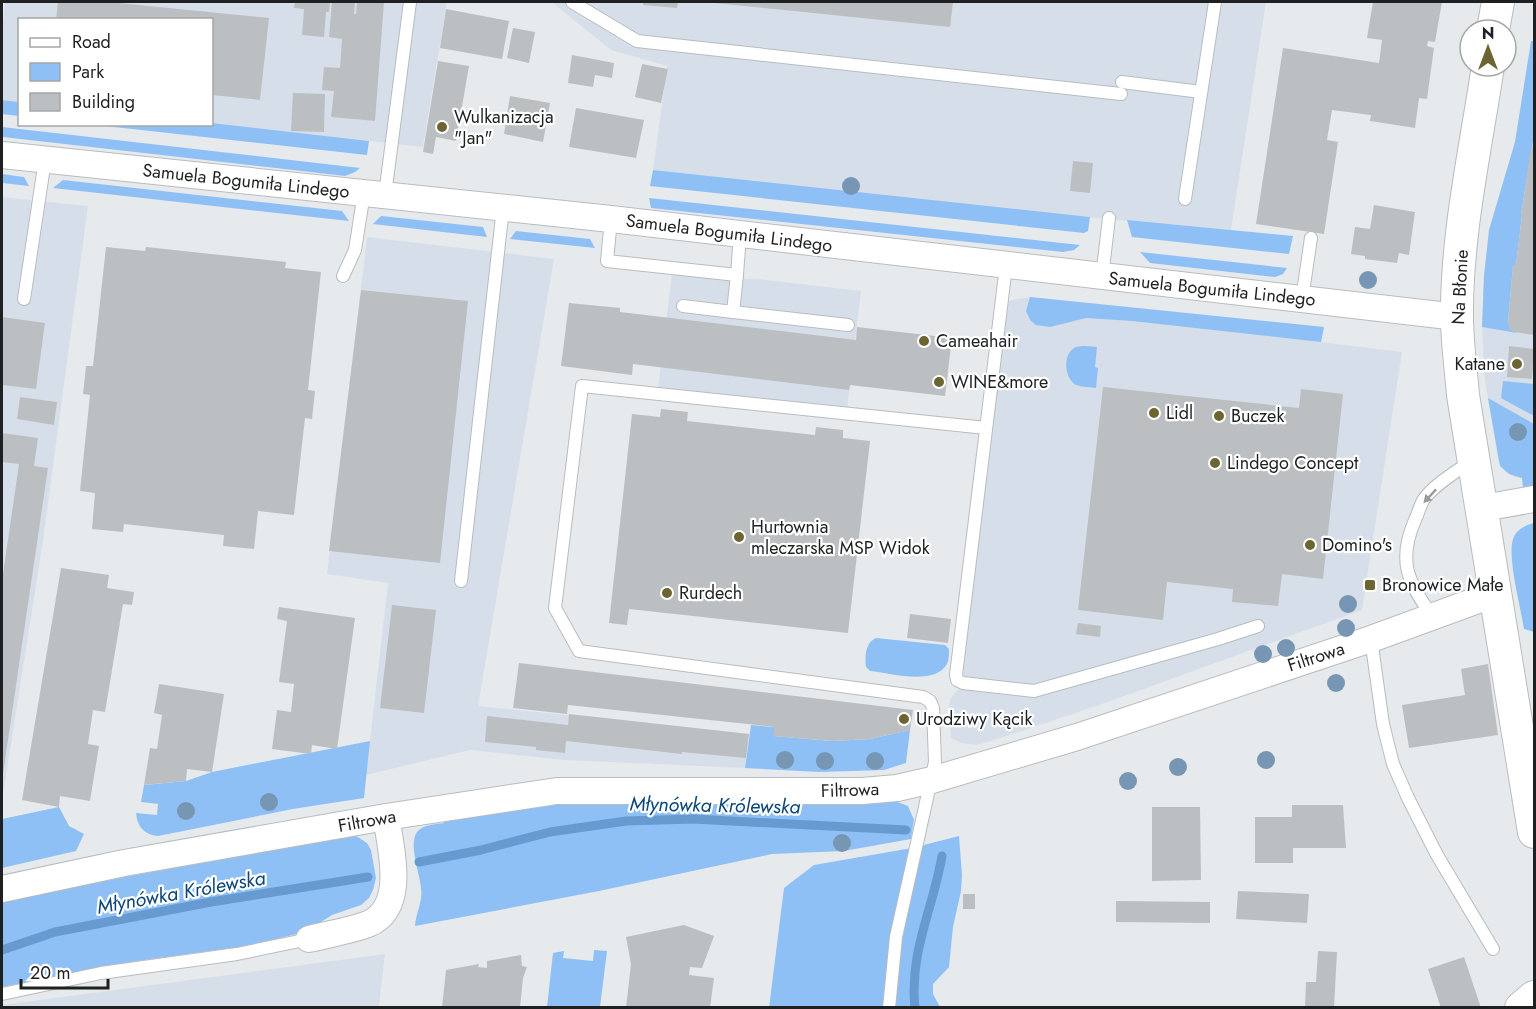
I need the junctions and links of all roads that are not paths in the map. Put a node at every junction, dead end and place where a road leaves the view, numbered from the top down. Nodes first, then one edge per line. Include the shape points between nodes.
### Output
1 (410, 2) edge
2 (572, 2) edge
3 (1215, 2) edge
4 (1497, 2) edge
5 (1495, 18) edge
6 (1486, 78) edge
7 (1202, 92) junction
8 (2, 155) edge
9 (45, 160) junction
10 (374, 194) junction
11 (1185, 199) dead end
12 (503, 208) junction
13 (1109, 218) dead end
14 (611, 219) junction
15 (740, 234) junction
16 (1311, 238) dead end
17 (1006, 266) junction
18 (737, 275) junction
19 (343, 276) dead end
20 (1102, 277) junction
21 (24, 299) dead end
22 (1302, 299) junction
23 (683, 306) dead end
24 (733, 312) junction
25 (1457, 317) junction
26 (848, 325) dead end
27 (986, 428) junction
28 (1474, 459) junction
29 (1534, 500) edge
30 (1483, 508) junction
31 (461, 581) dead end
32 (1497, 593) junction
33 (1433, 618) junction
34 (1258, 626) dead end
35 (1371, 639) junction
36 (932, 780) junction
37 (386, 817) junction
38 (1534, 832) edge
39 (2, 889) edge
40 (309, 939) joint
41 (1493, 949) dead end
42 (2, 994) edge
43 (1534, 997) edge
44 (889, 1008) edge
45 (1521, 1008) edge

1 - 10 lane
2 - 7 lane via 637,41 1121,88
3 - 7 lane
4 - 5 street
6 - 25 street, Na Błonie via 1462,240
7 - 11 lane
8 - 9 street, Samuela Bogumiła Lindego
9 - 10 street, Samuela Bogumiła Lindego
9 - 21 lane
10 - 12 street, Samuela Bogumiła Lindego
10 - 19 lane
12 - 14 street, Samuela Bogumiła Lindego
12 - 31 lane
13 - 20 lane
14 - 15 street, Samuela Bogumiła Lindego
14 - 18 lane via 608,261
15 - 17 street, Samuela Bogumiła Lindego
15 - 18 lane
16 - 22 lane
17 - 20 street, Samuela Bogumiła Lindego
17 - 27 lane
18 - 24 lane
20 - 22 street, Samuela Bogumiła Lindego
22 - 25 street, Samuela Bogumiła Lindego
23 - 24 lane
24 - 26 lane
25 - 28 street, Na Błonie via 1463,395
27 - 34 lane via 957,680 1034,691
27 - 36 lane via 582,386 555,608 579,651 924,697 933,708
28 - 30 street, Na Błonie
28 -> 33 lane via 1424,499 1405,545 1407,571 1416,594
29 - 30 street
30 - 32 street, Na Błonie
32 - 33 street, Filtrowa
32 - 38 street, Na Błonie
33 - 35 street, Filtrowa
35 - 36 street, Filtrowa via 1077,737
35 - 41 lane via 1393,764 1437,855
36 - 37 street, Filtrowa via 861,791 557,791
36 - 44 lane via 896,937
37 - 39 street, Filtrowa via 124,863
37 - 40 street via 394,882 387,910 370,923
40 - 42 lane via 237,954 101,973
43 - 45 street

